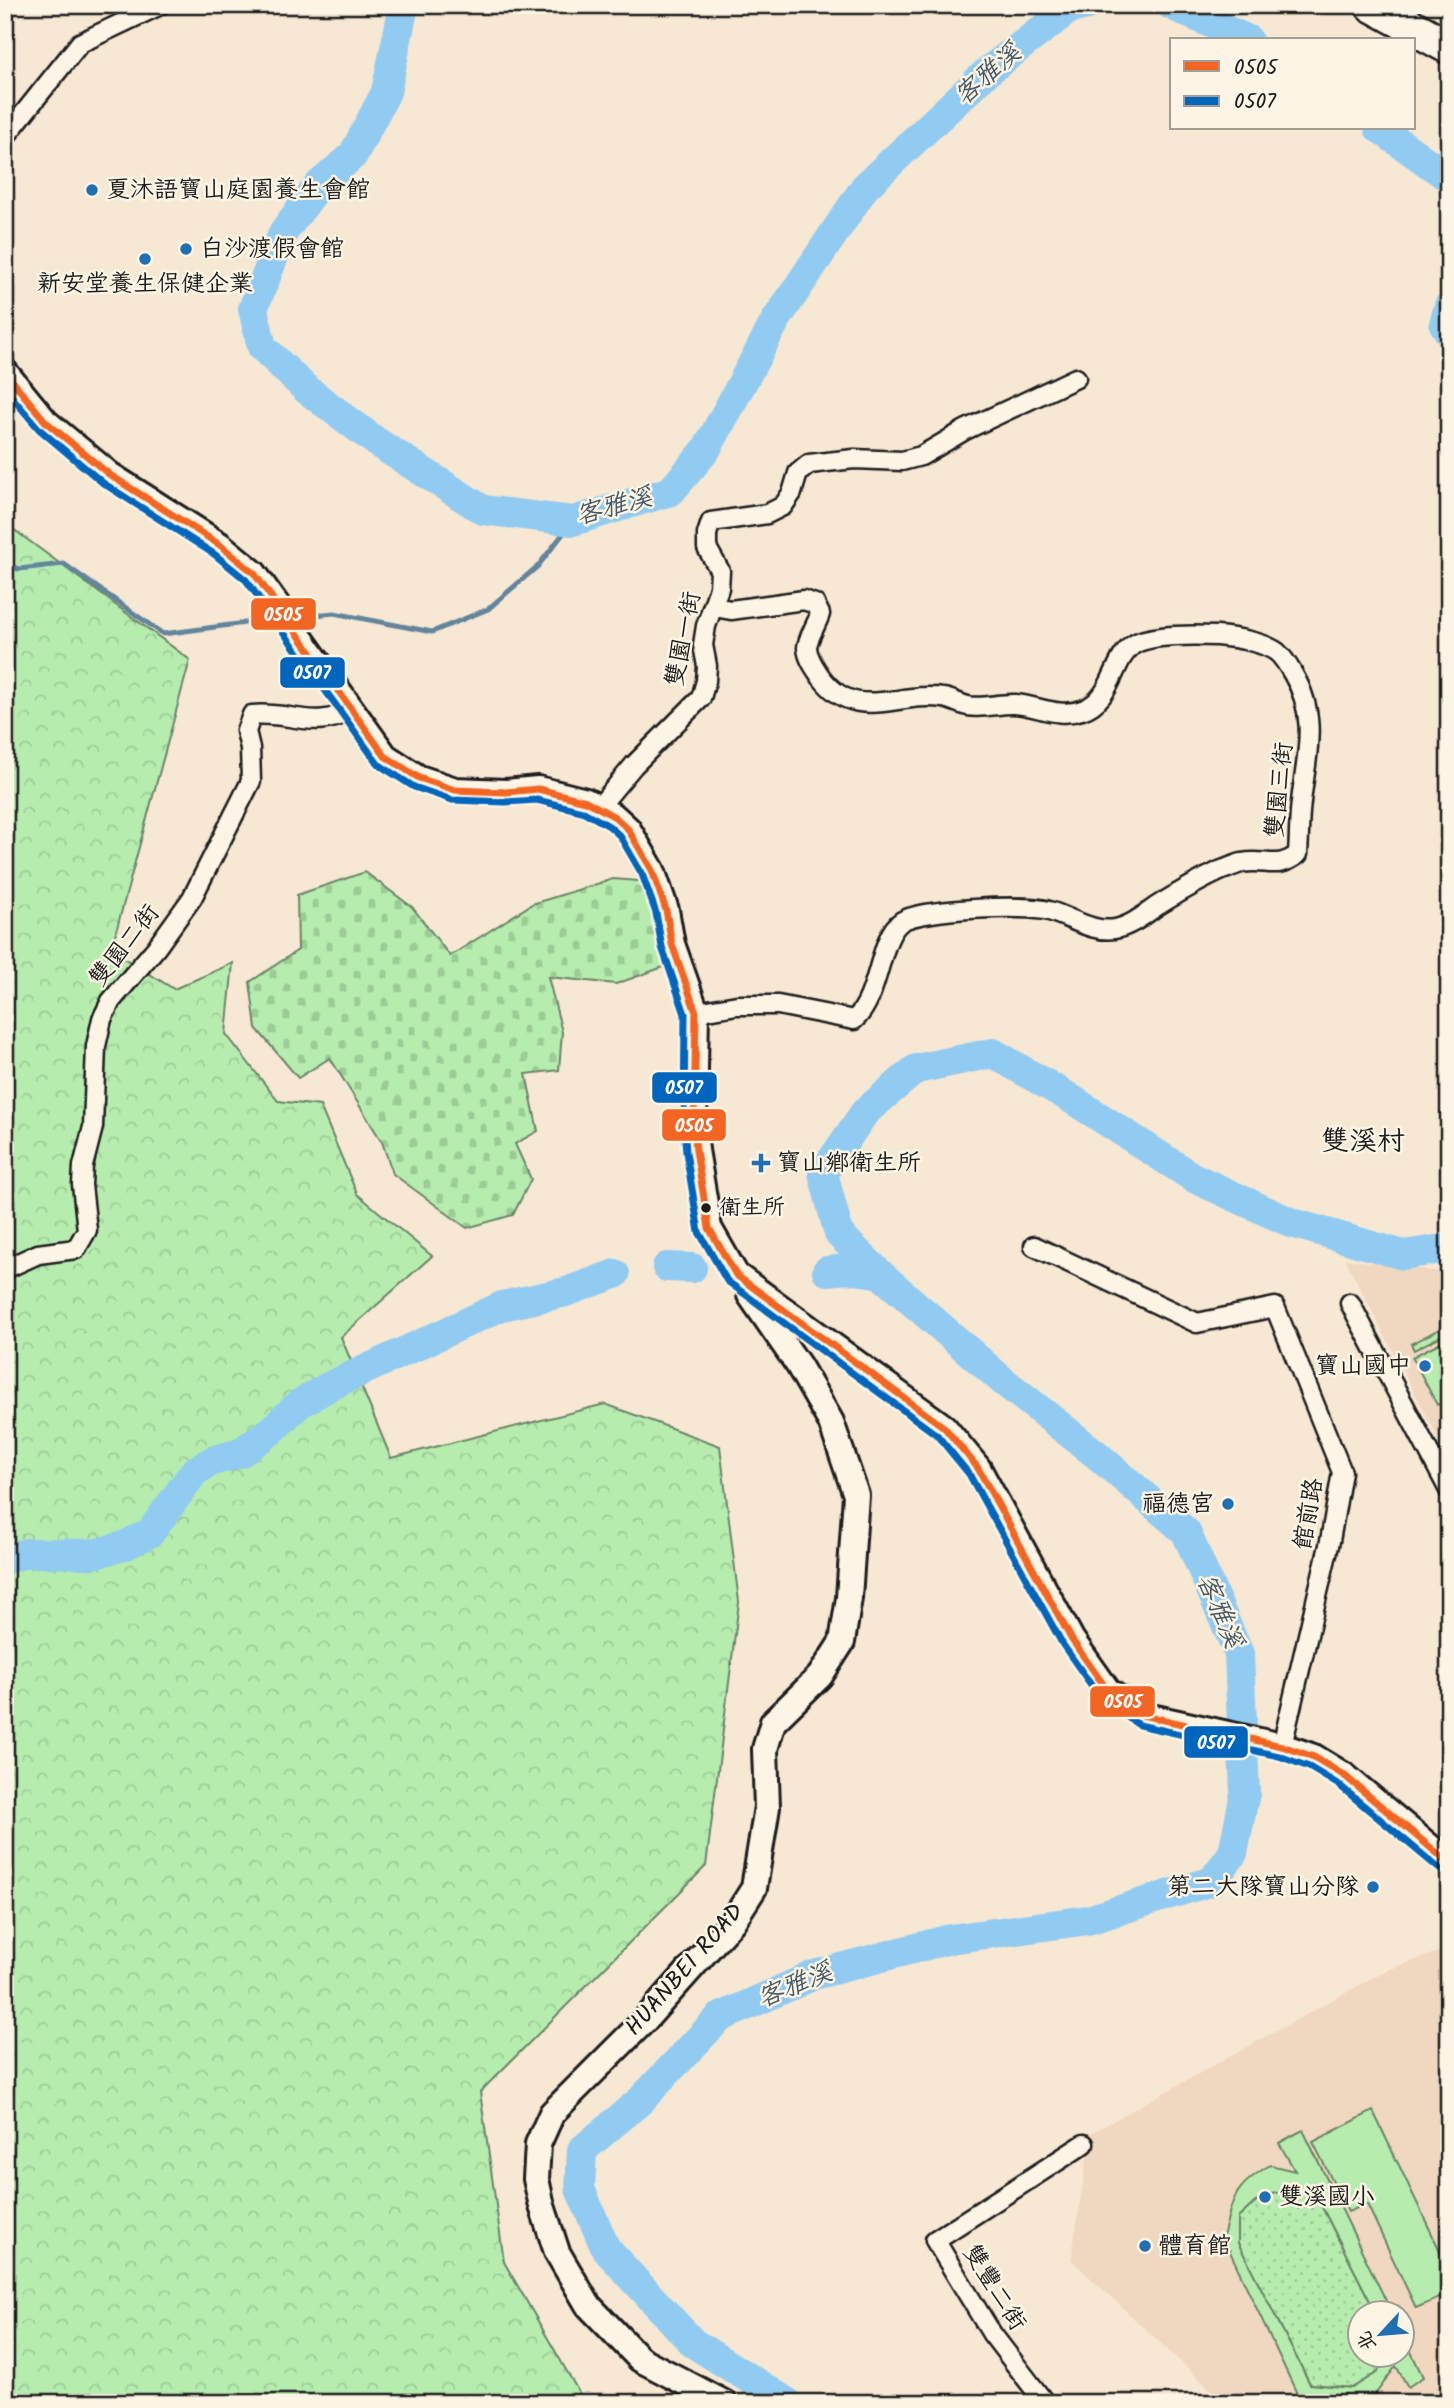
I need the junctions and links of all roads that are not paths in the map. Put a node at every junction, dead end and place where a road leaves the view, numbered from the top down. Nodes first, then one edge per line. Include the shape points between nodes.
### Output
1 (160, 5) edge
2 (1372, 5) edge
3 (1449, 47) edge
4 (5, 137) edge
5 (5, 372) edge
6 (1076, 378) dead end
7 (714, 607) junction
8 (352, 710) junction
9 (599, 807) junction
10 (696, 1012) junction
11 (1034, 1246) dead end
12 (5, 1269) edge
13 (736, 1275) junction
14 (1350, 1303) dead end
15 (1449, 1490) edge
16 (1282, 1746) junction
17 (1449, 1863) edge
18 (1084, 2144) dead end
19 (724, 2403) edge
20 (1045, 2403) edge

1 - 4 street via 80,43
2 - 3 highway
5 - 8 street via 46,422 110,475 220,545 254,573
6 - 7 street, 雙園一街 via 921,456 902,461 854,459 809,464 799,473 783,506 712,522 707,548 720,571
7 - 9 street, 雙園一街 via 703,645 707,666 701,698
7 - 10 street, 雙園三街 via 731,610 804,600 815,604 820,614 807,646 812,665 840,697 860,703 929,696 968,706 1016,704 1061,714 1085,710 1101,697 1134,645 1151,639 1231,637 1278,653 1302,690 1311,737 1298,855 1288,862 1244,863 1223,870 1115,929 1098,928 1047,910 1007,908 903,920 893,930 864,1011 854,1020 778,1005
8 - 9 street via 385,756 419,778 481,792 538,789
8 - 12 street, 雙園二街 via 318,722 252,715 246,731 251,781 192,898 111,1001 102,1019 96,1046 93,1127 83,1166 87,1230 76,1249 37,1254
9 - 10 street via 628,829 652,870
10 - 13 street, HUANBEI ROAD via 696,1150 709,1228
11 - 16 street, 館前路 via 1197,1323 1275,1307 1342,1472
13 - 16 street via 944,1427 978,1468 1072,1640 1108,1690 1142,1715
13 - 19 street, HUANBEI ROAD via 831,1422 856,1495 842,1642 820,1676 773,1722 765,1749 767,1807 754,1888 733,1921 653,2011 552,2113 538,2144 536,2179 557,2252 588,2305 640,2359
14 - 15 street
16 - 17 street via 1314,1757 1345,1776
18 - 20 street, 雙豐二街 via 935,2240 992,2334

